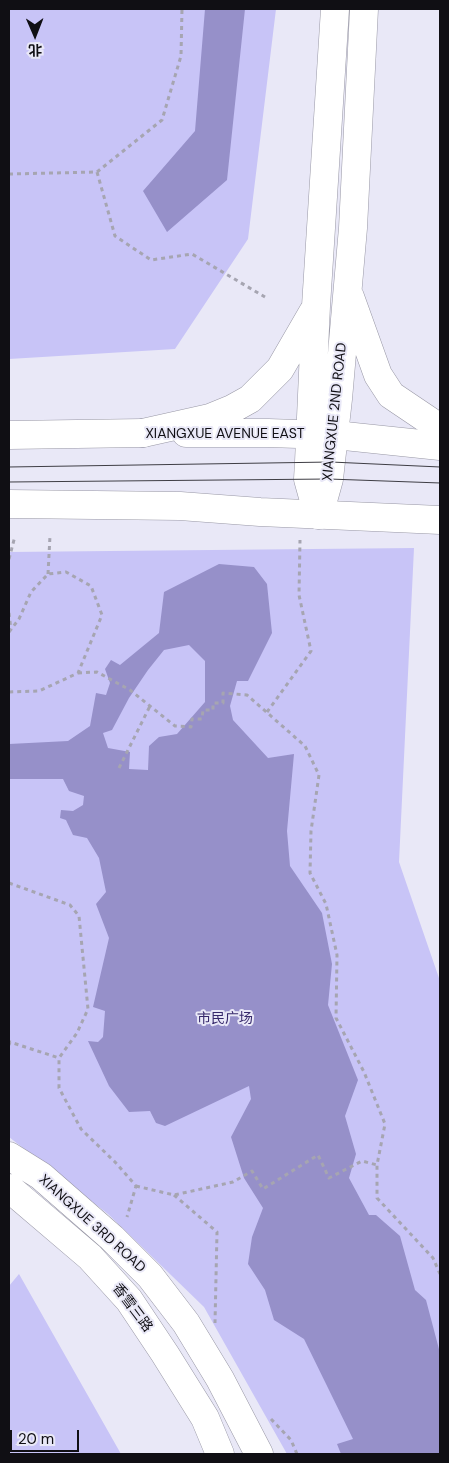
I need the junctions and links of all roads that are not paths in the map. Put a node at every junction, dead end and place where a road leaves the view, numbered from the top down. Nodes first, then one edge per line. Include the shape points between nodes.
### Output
1 (335, 9) edge
2 (364, 9) edge
3 (347, 289) junction
4 (316, 306) junction
5 (440, 428) edge
6 (143, 433) junction
7 (323, 434) junction
8 (9, 435) edge
9 (440, 446) edge
10 (9, 504) edge
11 (318, 515) junction
12 (440, 520) edge
13 (9, 1156) edge
14 (41, 1176) junction
15 (12, 1198) edge
16 (220, 1454) edge
17 (259, 1454) edge

1 - 4 street, XIANGXUE 2ND ROAD
2 - 3 street, XIANGXUE 2ND ROAD
3 - 5 street via 370,357 391,395
3 - 7 street, XIANGXUE 2ND ROAD
4 - 6 street via 280,369 250,399 210,418
4 - 7 street, XIANGXUE 2ND ROAD
6 - 7 street, XIANGXUE AVENUE EAST
6 - 8 street, XIANGXUE AVENUE EAST
7 - 9 street, XIANGXUE AVENUE EAST
7 - 11 street, XIANGXUE 2ND ROAD via 329,479
10 - 11 street via 180,506
11 - 12 street
13 - 14 street, XIANGXUE 3RD ROAD
14 - 15 street
14 - 17 street, XIANGXUE 3RD ROAD via 144,1270 186,1323
15 - 16 street, 香雪三路 via 90,1257 129,1300 205,1418

